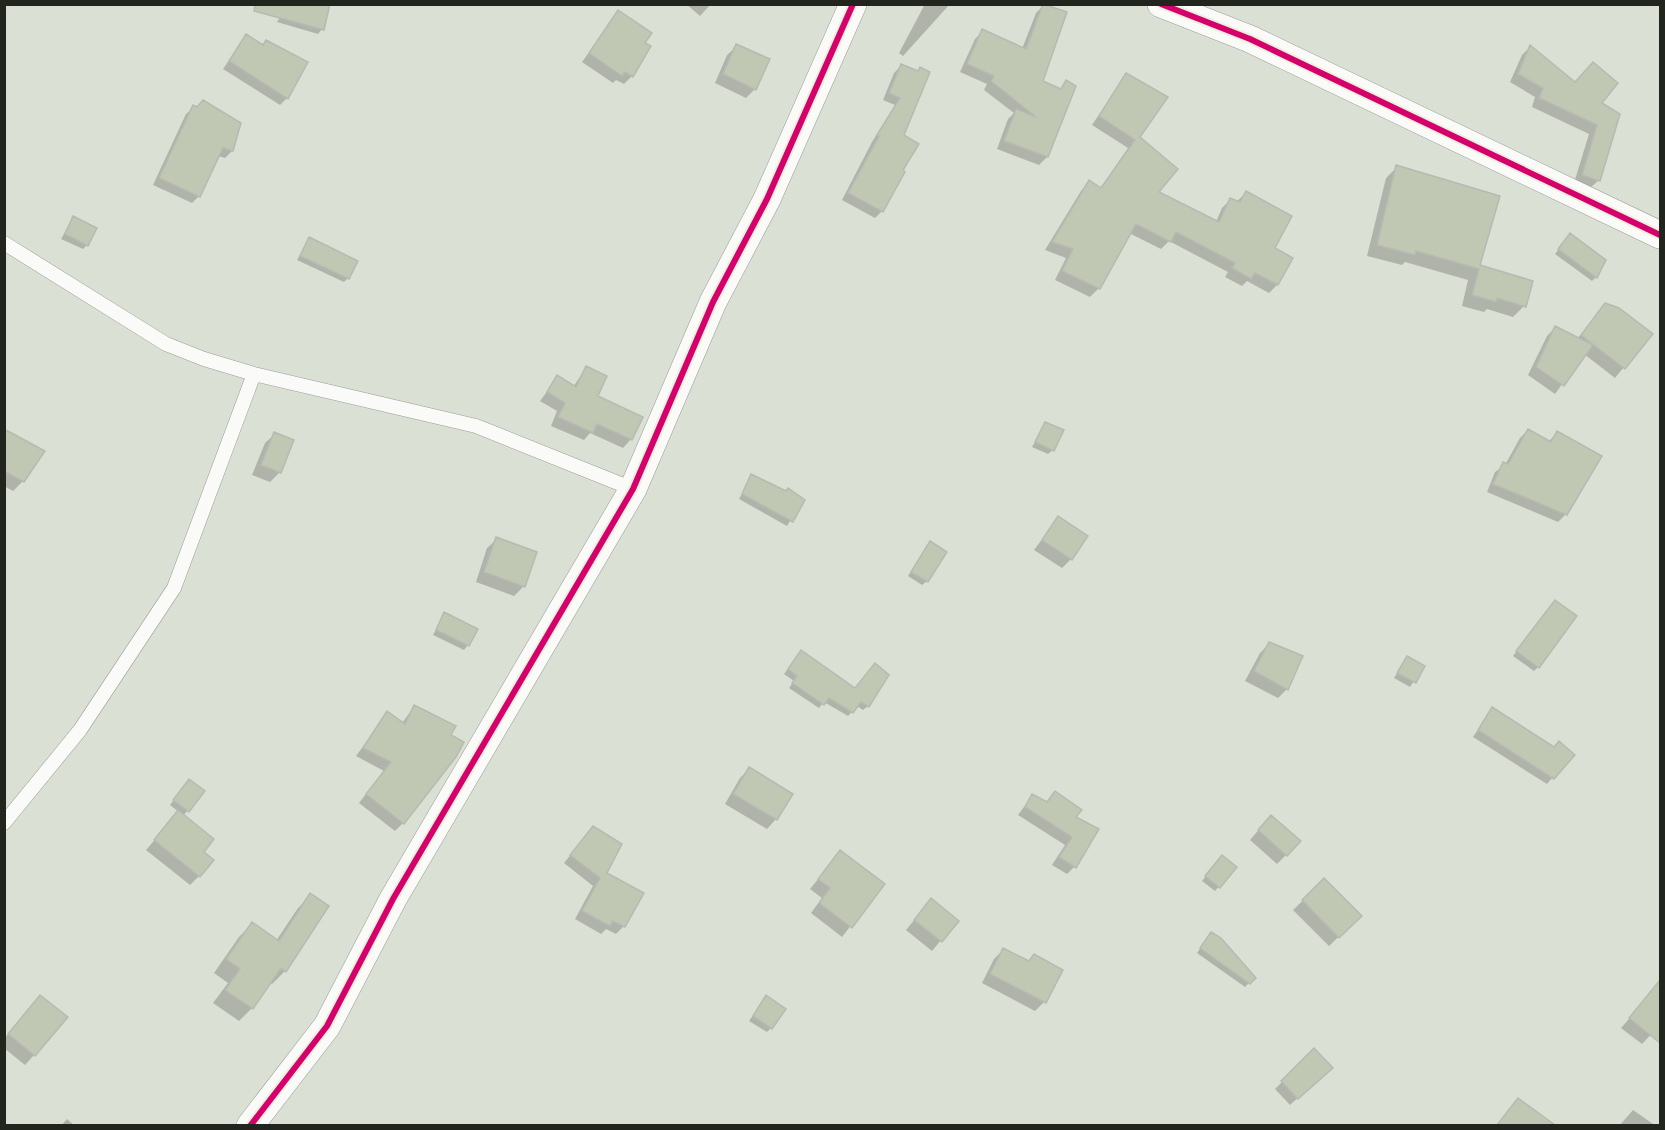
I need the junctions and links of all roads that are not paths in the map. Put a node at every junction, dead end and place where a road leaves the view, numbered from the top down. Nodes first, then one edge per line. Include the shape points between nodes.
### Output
1 (854, 4) edge
2 (1161, 4) edge
3 (1660, 235) edge
4 (4, 243) edge
5 (254, 374) junction
6 (633, 489) junction
7 (4, 824) edge
8 (250, 1125) edge

1 - 6 street via 767,199 713,302
2 - 3 street via 1250,39
4 - 5 lane via 166,344
5 - 6 lane via 476,426
5 - 7 lane via 174,588 80,730
6 - 8 street via 393,899 327,1026

